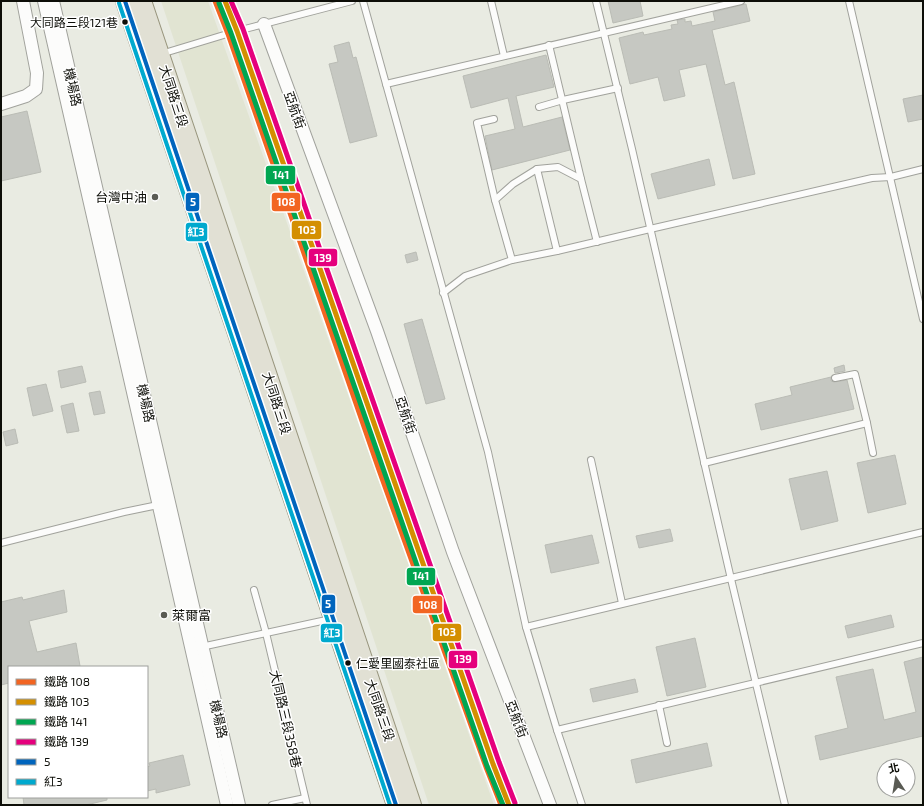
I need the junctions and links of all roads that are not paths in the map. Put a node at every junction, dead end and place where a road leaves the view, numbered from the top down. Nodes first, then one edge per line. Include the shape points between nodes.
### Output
1 (23, 1) edge
2 (44, 1) edge
3 (53, 1) edge
4 (125, 1) edge
5 (142, 1) edge
6 (352, 1) edge
7 (363, 1) edge
8 (491, 1) edge
9 (596, 1) edge
10 (741, 1) edge
11 (849, 1) edge
12 (264, 24) junction
13 (604, 32) junction
14 (549, 45) junction
15 (504, 56) junction
16 (152, 57) junction
17 (386, 84) junction
18 (618, 88) junction
19 (563, 100) junction
20 (1, 104) edge
21 (539, 107) dead end
22 (494, 119) dead end
23 (537, 169) junction
24 (923, 169) edge
25 (891, 177) junction
26 (580, 179) junction
27 (495, 200) junction
28 (650, 229) junction
29 (597, 242) junction
30 (557, 252) junction
31 (512, 260) junction
32 (443, 293) junction
33 (923, 320) edge
34 (835, 378) dead end
35 (867, 423) junction
36 (873, 453) dead end
37 (591, 460) dead end
38 (704, 463) junction
39 (158, 505) junction
40 (923, 532) edge
41 (1, 544) edge
42 (731, 579) junction
43 (254, 590) dead end
44 (622, 604) junction
45 (340, 617) junction
46 (526, 627) junction
47 (266, 633) junction
48 (923, 642) edge
49 (197, 648) junction
50 (755, 682) junction
51 (659, 705) junction
52 (556, 730) junction
53 (667, 743) dead end
54 (305, 798) junction
55 (227, 805) edge
56 (239, 805) edge
57 (272, 805) edge
58 (307, 805) edge
59 (396, 805) edge
60 (412, 805) edge
61 (550, 805) edge
62 (582, 805) edge
63 (785, 805) edge

1 - 20 street via 37,73 36,90
2 - 39 street, 機場路
3 - 49 street, 機場路
4 - 16 main road, 大同路三段
5 - 16 main road, 大同路三段
6 - 12 lane
7 - 17 lane
8 - 15 lane
9 - 13 lane
10 - 13 lane
11 - 25 lane
12 - 16 lane
12 - 61 street, 亞航街 via 377,331 453,552
13 - 14 lane
13 - 18 lane
14 - 15 lane
14 - 19 lane
15 - 17 lane
16 - 45 main road, 大同路三段
17 - 32 lane
18 - 19 lane
18 - 28 lane
19 - 21 lane
19 - 26 lane
22 - 27 lane via 477,123
23 - 26 lane via 558,167
23 - 27 lane via 513,184
23 - 30 lane
24 - 25 lane
25 - 28 lane via 872,178
25 - 33 lane
26 - 29 lane
27 - 31 lane
28 - 29 lane
28 - 38 lane
29 - 30 lane
30 - 31 lane
31 - 32 lane via 465,276
32 - 46 lane via 488,452
34 - 35 lane via 855,374
35 - 36 lane
35 - 38 lane
37 - 44 lane
38 - 42 lane
39 - 41 lane
39 - 49 street, 機場路
40 - 42 lane
42 - 44 lane
42 - 50 lane
43 - 47 lane, 大同路三段358巷
44 - 46 lane
45 - 47 lane
45 - 59 main road, 大同路三段
45 - 60 main road, 大同路三段
46 - 52 lane
47 - 49 lane
47 - 54 lane, 大同路三段358巷
48 - 50 lane
49 - 55 street, 機場路
49 - 56 street, 機場路
50 - 51 lane
50 - 63 lane
51 - 52 lane
51 - 53 lane
52 - 62 lane
54 - 57 lane
54 - 58 lane, 大同路三段358巷

